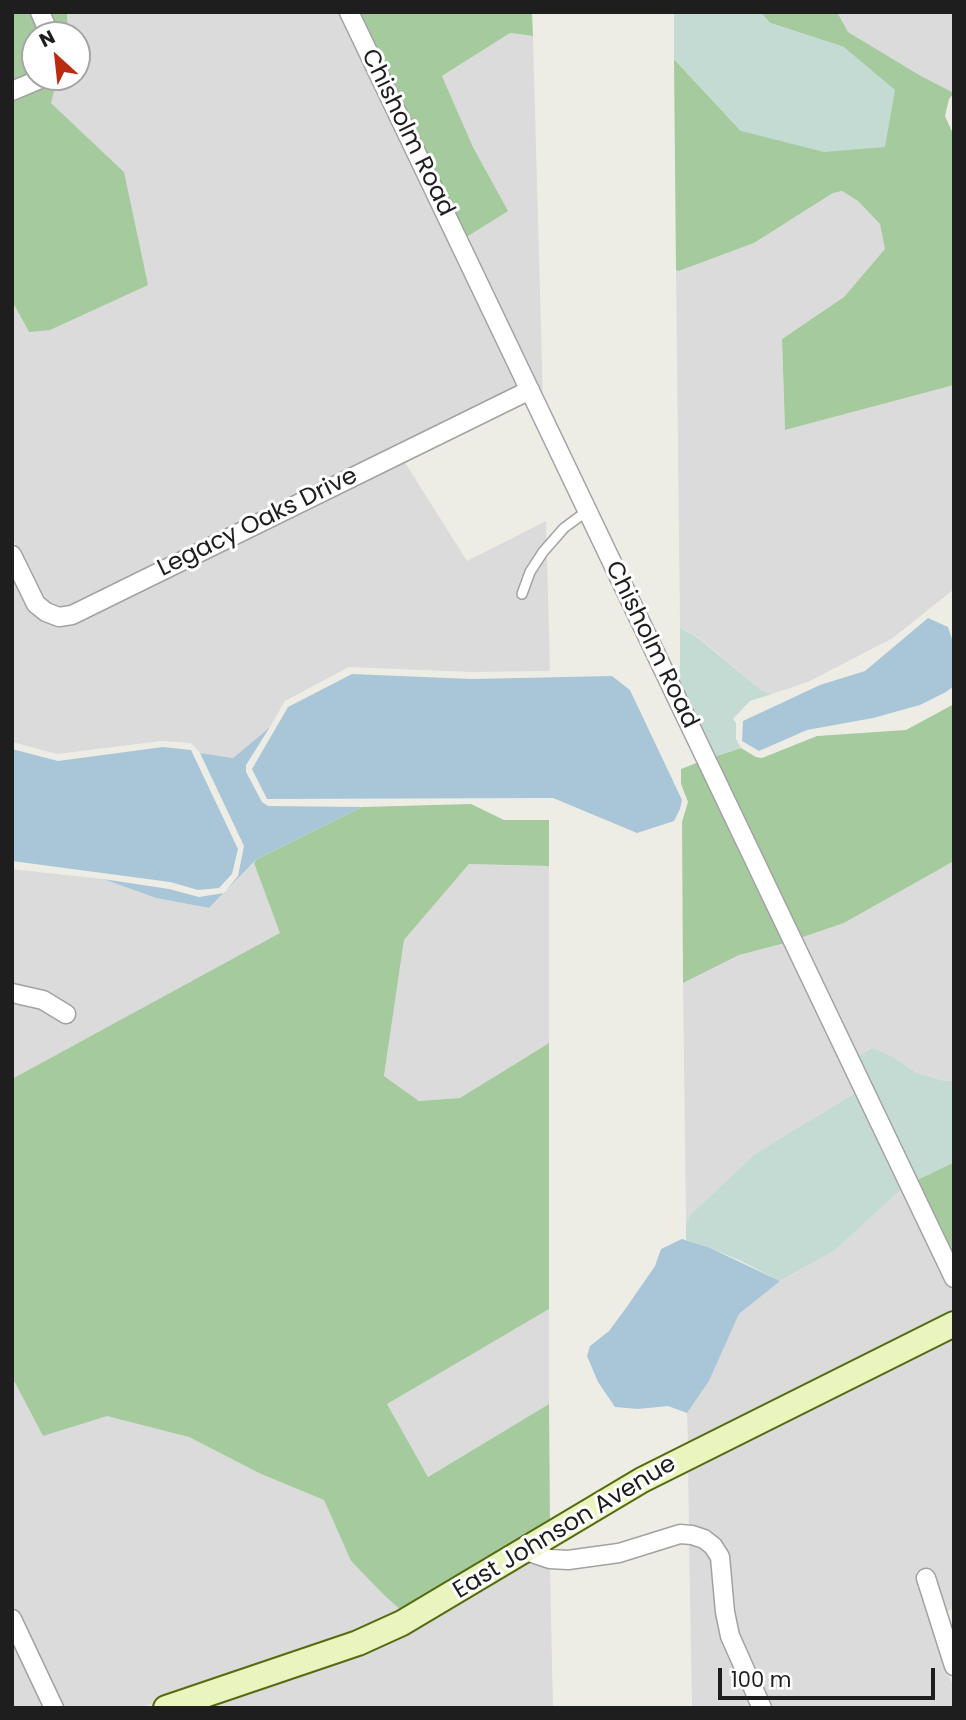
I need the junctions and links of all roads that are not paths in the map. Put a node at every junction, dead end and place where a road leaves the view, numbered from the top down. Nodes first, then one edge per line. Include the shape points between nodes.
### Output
1 (349, 12) edge
2 (530, 390) junction
3 (587, 511) junction
4 (12, 555) edge
5 (522, 594) dead end
6 (12, 993) edge
7 (66, 1014) dead end
8 (954, 1278) edge
9 (954, 1324) edge
10 (523, 1550) junction
11 (926, 1578) dead end
12 (12, 1619) edge
13 (947, 1620) edge
14 (954, 1666) edge
15 (54, 1708) edge
16 (166, 1708) edge
17 (762, 1708) edge

1 - 2 street, Chisholm Road
2 - 3 street, Chisholm Road
2 - 4 street, Legacy Oaks Drive via 72,615 59,617 36,604
3 - 5 lane via 564,527 543,552
3 - 8 street, Chisholm Road
6 - 7 street via 43,1000
9 - 10 main road, East Johnson Avenue via 698,1450
10 - 16 main road, East Johnson Avenue via 440,1602 358,1643
10 - 17 street via 550,1559 591,1559 680,1534 704,1539 720,1557 730,1636
11 - 13 street
12 - 15 street
13 - 14 street

